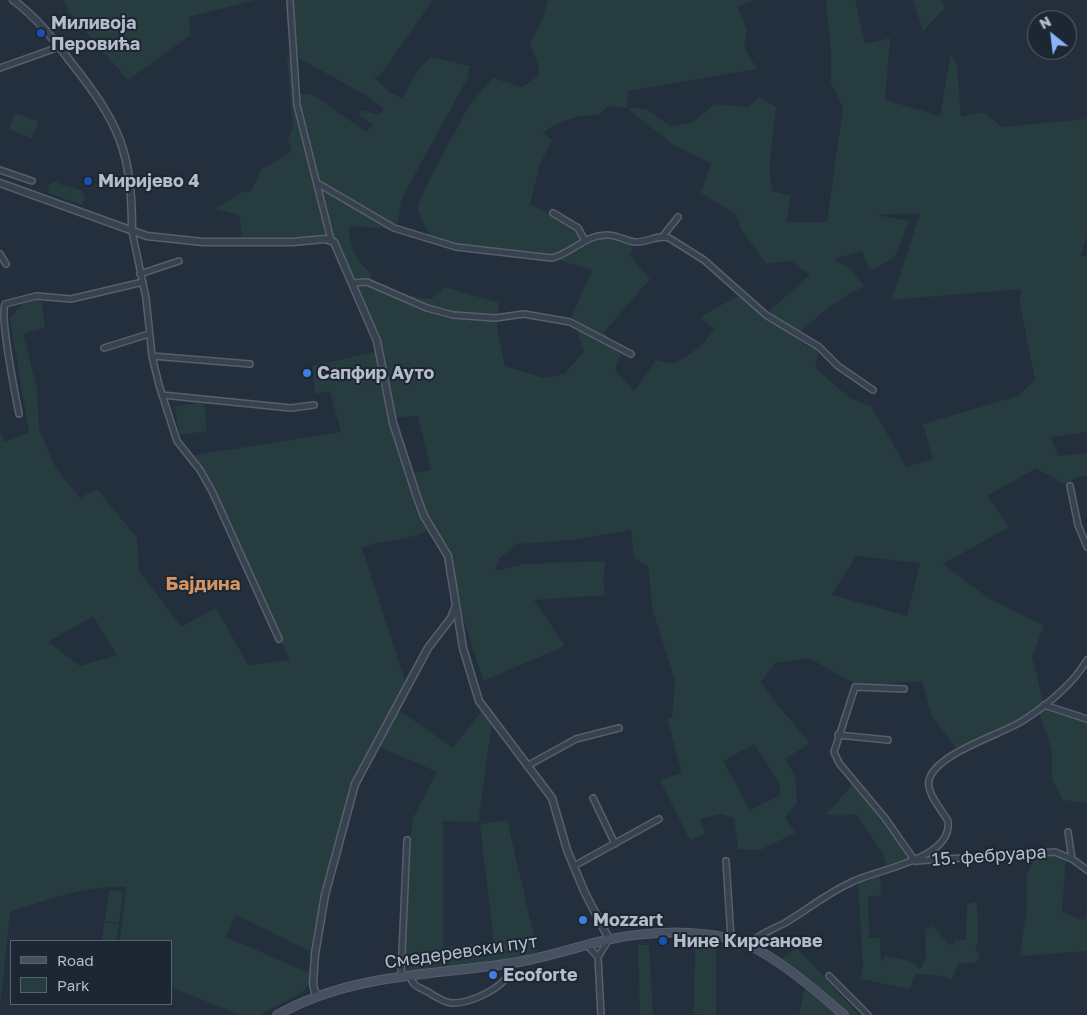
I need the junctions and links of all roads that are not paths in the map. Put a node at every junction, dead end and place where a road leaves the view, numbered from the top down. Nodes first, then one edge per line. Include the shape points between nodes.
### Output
1 (13, 0) edge
2 (290, 0) edge
3 (59, 47) junction
4 (0, 68) edge
5 (0, 170) edge
6 (32, 181) dead end
7 (0, 183) edge
8 (317, 183) junction
9 (552, 213) dead end
10 (678, 217) dead end
11 (132, 231) junction
12 (663, 236) junction
13 (584, 239) junction
14 (332, 240) junction
15 (0, 254) edge
16 (179, 261) dead end
17 (6, 264) dead end
18 (140, 274) junction
19 (143, 282) junction
20 (353, 282) junction
21 (149, 334) junction
22 (104, 348) dead end
23 (631, 354) dead end
24 (152, 356) junction
25 (250, 364) dead end
26 (873, 390) dead end
27 (162, 395) junction
28 (314, 405) dead end
29 (19, 414) dead end
30 (1070, 486) dead end
31 (1087, 547) edge
32 (457, 602) junction
33 (279, 639) dead end
34 (1087, 660) edge
35 (904, 689) dead end
36 (1044, 705) junction
37 (1087, 719) edge
38 (619, 728) dead end
39 (838, 735) junction
40 (888, 740) dead end
41 (527, 766) junction
42 (593, 798) dead end
43 (659, 819) dead end
44 (1068, 832) dead end
45 (407, 840) dead end
46 (615, 844) junction
47 (1072, 859) junction
48 (726, 861) dead end
49 (915, 861) junction
50 (574, 866) junction
51 (1087, 870) edge
52 (731, 938) junction
53 (609, 939) junction
54 (587, 945) junction
55 (749, 945) junction
56 (598, 957) junction
57 (511, 963) junction
58 (410, 975) junction
59 (400, 976) junction
60 (830, 976) dead end
61 (316, 996) junction
62 (277, 1015) edge
63 (601, 1015) edge
64 (844, 1015) edge
65 (868, 1015) edge

1 - 3 street via 35,18
2 - 8 street via 297,105
3 - 4 street
3 - 11 street via 101,100 120,137 130,182
5 - 6 street
7 - 11 street
8 - 13 street via 394,228 456,247 552,258 564,255
8 - 14 street
9 - 13 street via 578,228
10 - 12 street
11 - 14 street via 203,242
11 - 18 street
12 - 13 street via 635,242 611,235
12 - 26 street via 704,260 766,315 819,348 838,366
14 - 20 street
15 - 17 street
16 - 18 street
18 - 19 street
19 - 21 street
19 - 29 street via 71,299 36,296 5,304 2,309 3,329
20 - 23 street via 367,282 427,308 453,315 495,318 524,314 570,322
20 - 32 street via 380,351 397,438 424,516 448,556
21 - 22 street
21 - 24 street
24 - 25 street
24 - 27 street
27 - 28 street via 291,408
27 - 33 street via 176,437 212,491
30 - 31 street via 1078,525
32 - 41 street via 463,648 479,702
32 - 61 street via 455,612 428,648 355,784 325,895 315,954 313,984
34 - 36 street via 1074,679
35 - 39 street via 855,687
36 - 37 street
36 - 49 street via 1008,729 972,743 933,772 930,790 948,826 944,838
38 - 41 street via 576,739
39 - 40 street
39 - 49 street via 834,748 836,759 885,818
41 - 50 street via 554,802
42 - 46 street
43 - 46 street
44 - 47 street
45 - 59 street
46 - 50 street
47 - 49 street, 15. фебруара via 1055,852 1037,852
47 - 51 street, 15. фебруара
48 - 52 street
49 - 55 street via 854,881
50 - 53 street
52 - 53 main road, Смедеревски пут via 648,934
52 - 55 main road, Смедеревски пут
53 - 54 main road, Смедеревски пут
53 - 56 street
54 - 56 street
54 - 57 main road, Смедеревски пут
55 - 64 main road, Смедеревски пут
56 - 63 street
57 - 58 main road, Смедеревски пут
57 - 58 street via 511,973 506,979 482,995 461,1002 451,1003 415,986
58 - 59 main road, Смедеревски пут
59 - 61 main road, Смедеревски пут via 361,982
60 - 65 street
61 - 62 main road, Смедеревски пут

